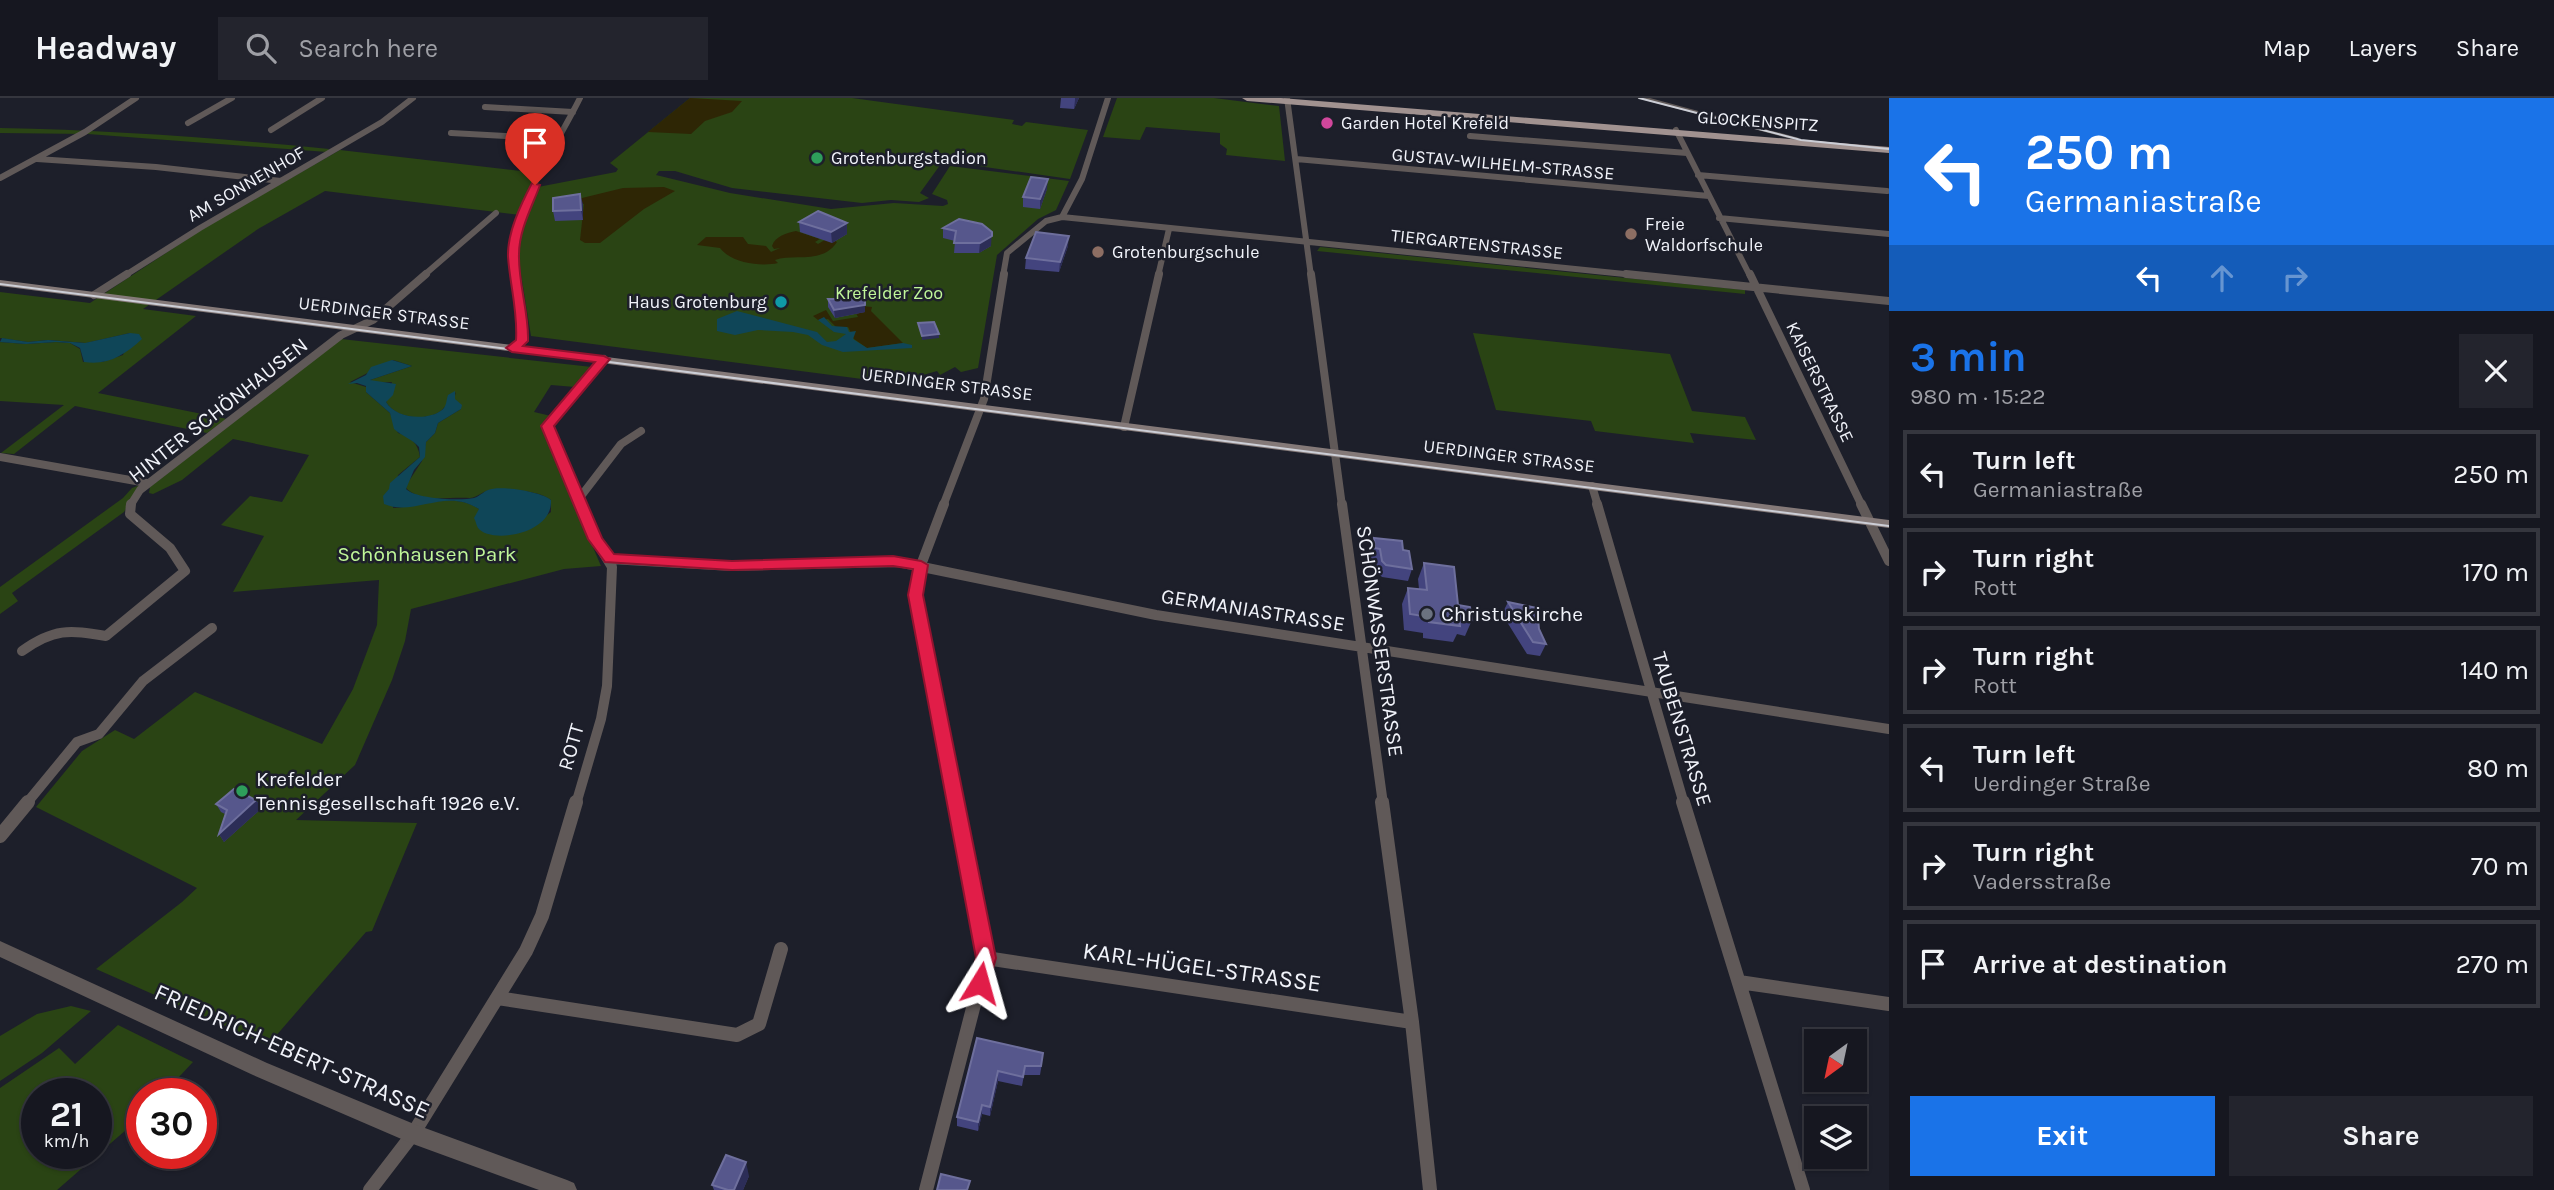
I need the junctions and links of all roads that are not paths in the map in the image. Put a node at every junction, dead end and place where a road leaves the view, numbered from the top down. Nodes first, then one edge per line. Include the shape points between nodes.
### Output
1 (136, 98) edge
2 (232, 98) edge
3 (322, 98) edge
4 (413, 98) edge
5 (580, 98) edge
6 (1108, 98) edge
7 (1247, 98) edge
8 (1641, 98) edge
9 (1285, 99) edge
10 (485, 107) dead end
11 (573, 112) junction
12 (188, 123) dead end
13 (1743, 125) junction
14 (271, 130) dead end
15 (1676, 131) junction
16 (451, 133) dead end
17 (1470, 136) dead end
18 (1772, 137) junction
19 (558, 139) junction
20 (1797, 140) junction
21 (1889, 148) edge
22 (1687, 153) junction
23 (37, 159) junction
24 (1296, 159) junction
25 (1698, 175) junction
26 (0, 178) edge
27 (281, 181) junction
28 (1887, 191) dead end
29 (1709, 196) junction
30 (496, 213) dead end
31 (1062, 217) junction
32 (1719, 218) junction
33 (1169, 229) junction
34 (1889, 234) edge
35 (1307, 242) junction
36 (0, 283) edge
37 (1756, 287) junction
38 (93, 295) junction
39 (1889, 301) edge
40 (355, 328) junction
41 (512, 348) junction
42 (604, 359) junction
43 (982, 408) junction
44 (1124, 426) junction
45 (641, 432) dead end
46 (1333, 453) junction
47 (0, 457) edge
48 (147, 483) junction
49 (1592, 486) junction
50 (578, 500) junction
51 (1871, 521) junction
52 (1889, 524) edge
53 (610, 559) junction
54 (1889, 561) edge
55 (921, 565) junction
56 (212, 628) dead end
57 (1363, 646) junction
58 (22, 651) dead end
59 (1649, 691) junction
60 (1889, 729) edge
61 (0, 836) edge
62 (0, 949) edge
63 (781, 949) dead end
64 (986, 958) junction
65 (1739, 982) junction
66 (498, 998) junction
67 (1889, 1004) edge
68 (1412, 1021) junction
69 (413, 1134) junction
70 (370, 1190) edge
71 (567, 1190) edge
72 (926, 1190) edge
73 (1430, 1190) edge
74 (1803, 1190) edge

1 - 23 street
2 - 12 street
3 - 14 street
4 - 27 street, AM SONNENHOF via 382,122
5 - 11 street
6 - 31 street via 1078,186
7 - 9 main road, GLOCKENSPITZ
8 - 13 street
9 - 15 main road, GLOCKENSPITZ
9 - 24 street, SCHÖNWASSERSTRASSE
10 - 11 street
11 - 19 street
13 - 18 street
13 - 20 street
15 - 18 main road, GLOCKENSPITZ
15 - 20 main road, GLOCKENSPITZ
15 - 22 street, KAISERSTRASSE
16 - 19 street
17 - 22 street
18 - 20 main road, GLOCKENSPITZ
19 - 41 street via 516,235 513,255 523,331 522,341
20 - 21 main road, GLOCKENSPITZ
22 - 25 street, KAISERSTRASSE
23 - 26 street
23 - 27 street
24 - 29 street, GUSTAV-WILHELM-STRASSE
24 - 35 street, SCHÖNWASSERSTRASSE
25 - 28 street
25 - 29 street, KAISERSTRASSE
27 - 38 street, AM SONNENHOF
29 - 32 street, KAISERSTRASSE
30 - 40 street, HINTER SCHÖNHAUSEN via 373,320
31 - 33 street, TIERGARTENSTRASSE
31 - 43 street via 1046,221 1007,253
32 - 34 street
32 - 37 street, KAISERSTRASSE
33 - 35 street, TIERGARTENSTRASSE
33 - 44 street
35 - 37 street, TIERGARTENSTRASSE
35 - 46 street, SCHÖNWASSERSTRASSE
36 - 38 main road, UERDINGER STRASSE
37 - 39 street, TIERGARTENSTRASSE
37 - 51 street, KAISERSTRASSE
38 - 40 main road, UERDINGER STRASSE
40 - 41 main road, UERDINGER STRASSE
40 - 48 street, HINTER SCHÖNHAUSEN
41 - 42 main road, UERDINGER STRASSE
42 - 43 main road, UERDINGER STRASSE
42 - 50 street, ROTT via 548,426
43 - 44 main road, UERDINGER STRASSE
43 - 55 street
44 - 46 main road, UERDINGER STRASSE
45 - 50 street via 621,444
46 - 49 main road, UERDINGER STRASSE
46 - 57 street, SCHÖNWASSERSTRASSE
47 - 48 street
48 - 58 street, HINTER SCHÖNHAUSEN via 130,505 130,514 175,553 185,571 106,636 59,630 48,632
49 - 51 main road, UERDINGER STRASSE
49 - 59 street, TAUBENSTRASSE
50 - 53 street, ROTT via 595,539
51 - 52 main road, UERDINGER STRASSE
51 - 54 street, KAISERSTRASSE
53 - 55 street, GERMANIASTRASSE via 732,566 893,561
53 - 66 street, ROTT via 613,584 607,686 598,729 542,916
55 - 57 street, GERMANIASTRASSE via 1156,615
55 - 64 street via 915,595
56 - 61 street via 143,681 99,734 77,742
57 - 59 street, GERMANIASTRASSE
57 - 68 street, SCHÖNWASSERSTRASSE
59 - 60 street, GERMANIASTRASSE
59 - 65 street, TAUBENSTRASSE
62 - 69 street, FRIEDRICH-EBERT-STRASSE
63 - 66 street via 759,1024 737,1035
64 - 68 street, KARL-HÜGEL-STRASSE
64 - 72 street
65 - 67 street
65 - 74 street, TAUBENSTRASSE
66 - 69 street, ROTT
68 - 73 street, SCHÖNWASSERSTRASSE
69 - 70 street, ROTT
69 - 71 street, FRIEDRICH-EBERT-STRASSE

